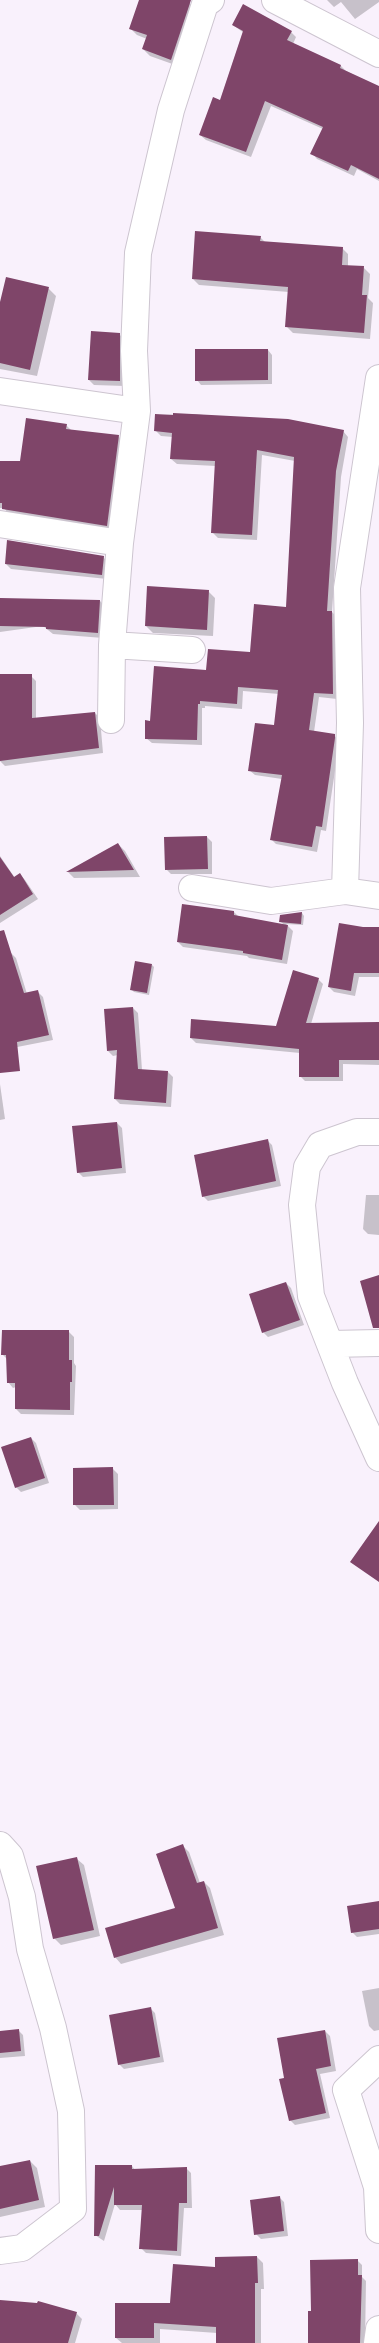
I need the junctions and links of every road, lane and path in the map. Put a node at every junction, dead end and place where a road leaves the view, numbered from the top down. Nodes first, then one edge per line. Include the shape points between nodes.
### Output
1 (211, 0) edge
2 (275, 0) edge
3 (379, 54) edge
4 (379, 378) edge
5 (0, 391) edge
6 (136, 411) junction
7 (0, 524) edge
8 (120, 543) junction
9 (112, 645) junction
10 (192, 650) dead end
11 (111, 720) dead end
12 (192, 888) dead end
13 (345, 891) junction
14 (379, 896) edge
15 (379, 1132) edge
16 (379, 1343) edge
17 (330, 1344) junction
18 (379, 1458) edge
19 (0, 1845) edge
20 (379, 2059) edge
21 (379, 2230) edge
22 (0, 2251) edge
23 (379, 2330) edge
24 (377, 2343) edge

1 - 6 street via 205,4 171,110 138,253 134,351
2 - 3 street
4 - 13 street via 347,588 350,723
5 - 6 street
6 - 8 street
7 - 8 street
8 - 9 street
9 - 10 street
9 - 11 street
12 - 13 street via 271,901
13 - 14 street
15 - 17 street via 357,1132 320,1145 307,1167 302,1206 311,1296
16 - 17 street
17 - 18 street
19 - 22 street via 10,1856 22,1896 30,1949 72,2111 73,2209 22,2248
20 - 21 street via 346,2090 377,2187
23 - 24 street

